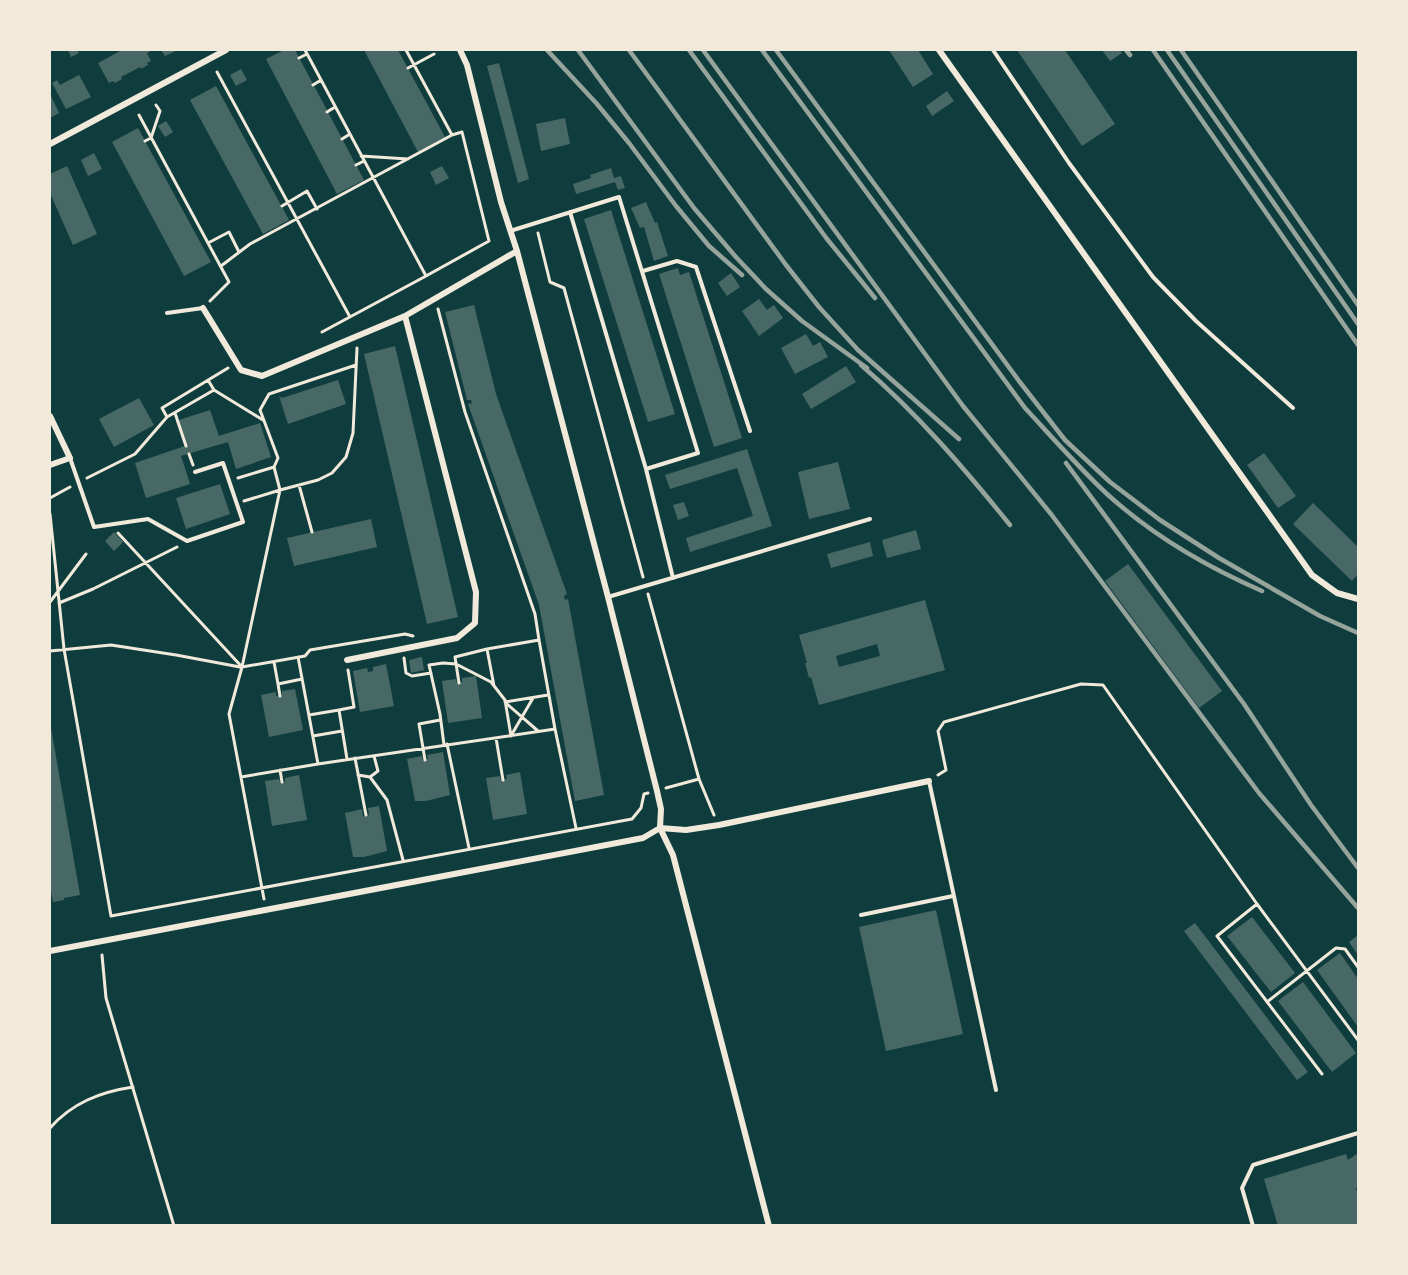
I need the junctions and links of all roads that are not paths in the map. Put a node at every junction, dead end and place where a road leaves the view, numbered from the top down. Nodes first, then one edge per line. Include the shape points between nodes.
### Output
1 (226, 50) edge
2 (460, 50) edge
3 (939, 50) edge
4 (993, 50) edge
5 (50, 144) edge
6 (570, 212) junction
7 (510, 231) junction
8 (517, 251) junction
9 (643, 271) junction
10 (203, 308) joint
11 (167, 313) dead end
12 (405, 316) junction
13 (1293, 408) dead end
14 (50, 416) edge
15 (750, 431) dead end
16 (70, 458) junction
17 (50, 465) edge
18 (646, 469) junction
19 (195, 472) dead end
20 (870, 519) dead end
21 (673, 578) junction
22 (608, 597) junction
23 (1359, 599) edge
24 (347, 660) dead end
25 (929, 781) joint
26 (660, 828) junction
27 (953, 896) junction
28 (861, 915) dead end
29 (50, 951) edge
30 (996, 1090) dead end
31 (1359, 1133) edge
32 (770, 1226) edge
33 (1253, 1226) edge

1 - 5 street
2 - 7 street
3 - 23 street via 1312,575 1337,593
4 - 13 lane via 1153,277
6 - 7 lane
6 - 9 lane via 619,197
6 - 18 lane
7 - 8 street
8 - 12 street
8 - 22 street
9 - 15 lane via 677,261 696,267
9 - 18 lane via 698,453
10 - 11 lane
10 - 12 street via 241,369 262,376
12 - 24 street via 476,592 475,623 457,638
14 - 16 street
16 - 17 street
16 - 19 lane via 94,527 148,519 187,541 243,522 223,463
18 - 21 lane
20 - 21 lane
21 - 22 lane
22 - 26 street via 657,791
25 - 26 street via 718,825 686,830
25 - 27 lane
26 - 29 street via 643,838
26 - 32 street via 673,855
27 - 28 lane
27 - 30 lane
31 - 33 lane via 1253,1165 1242,1188

